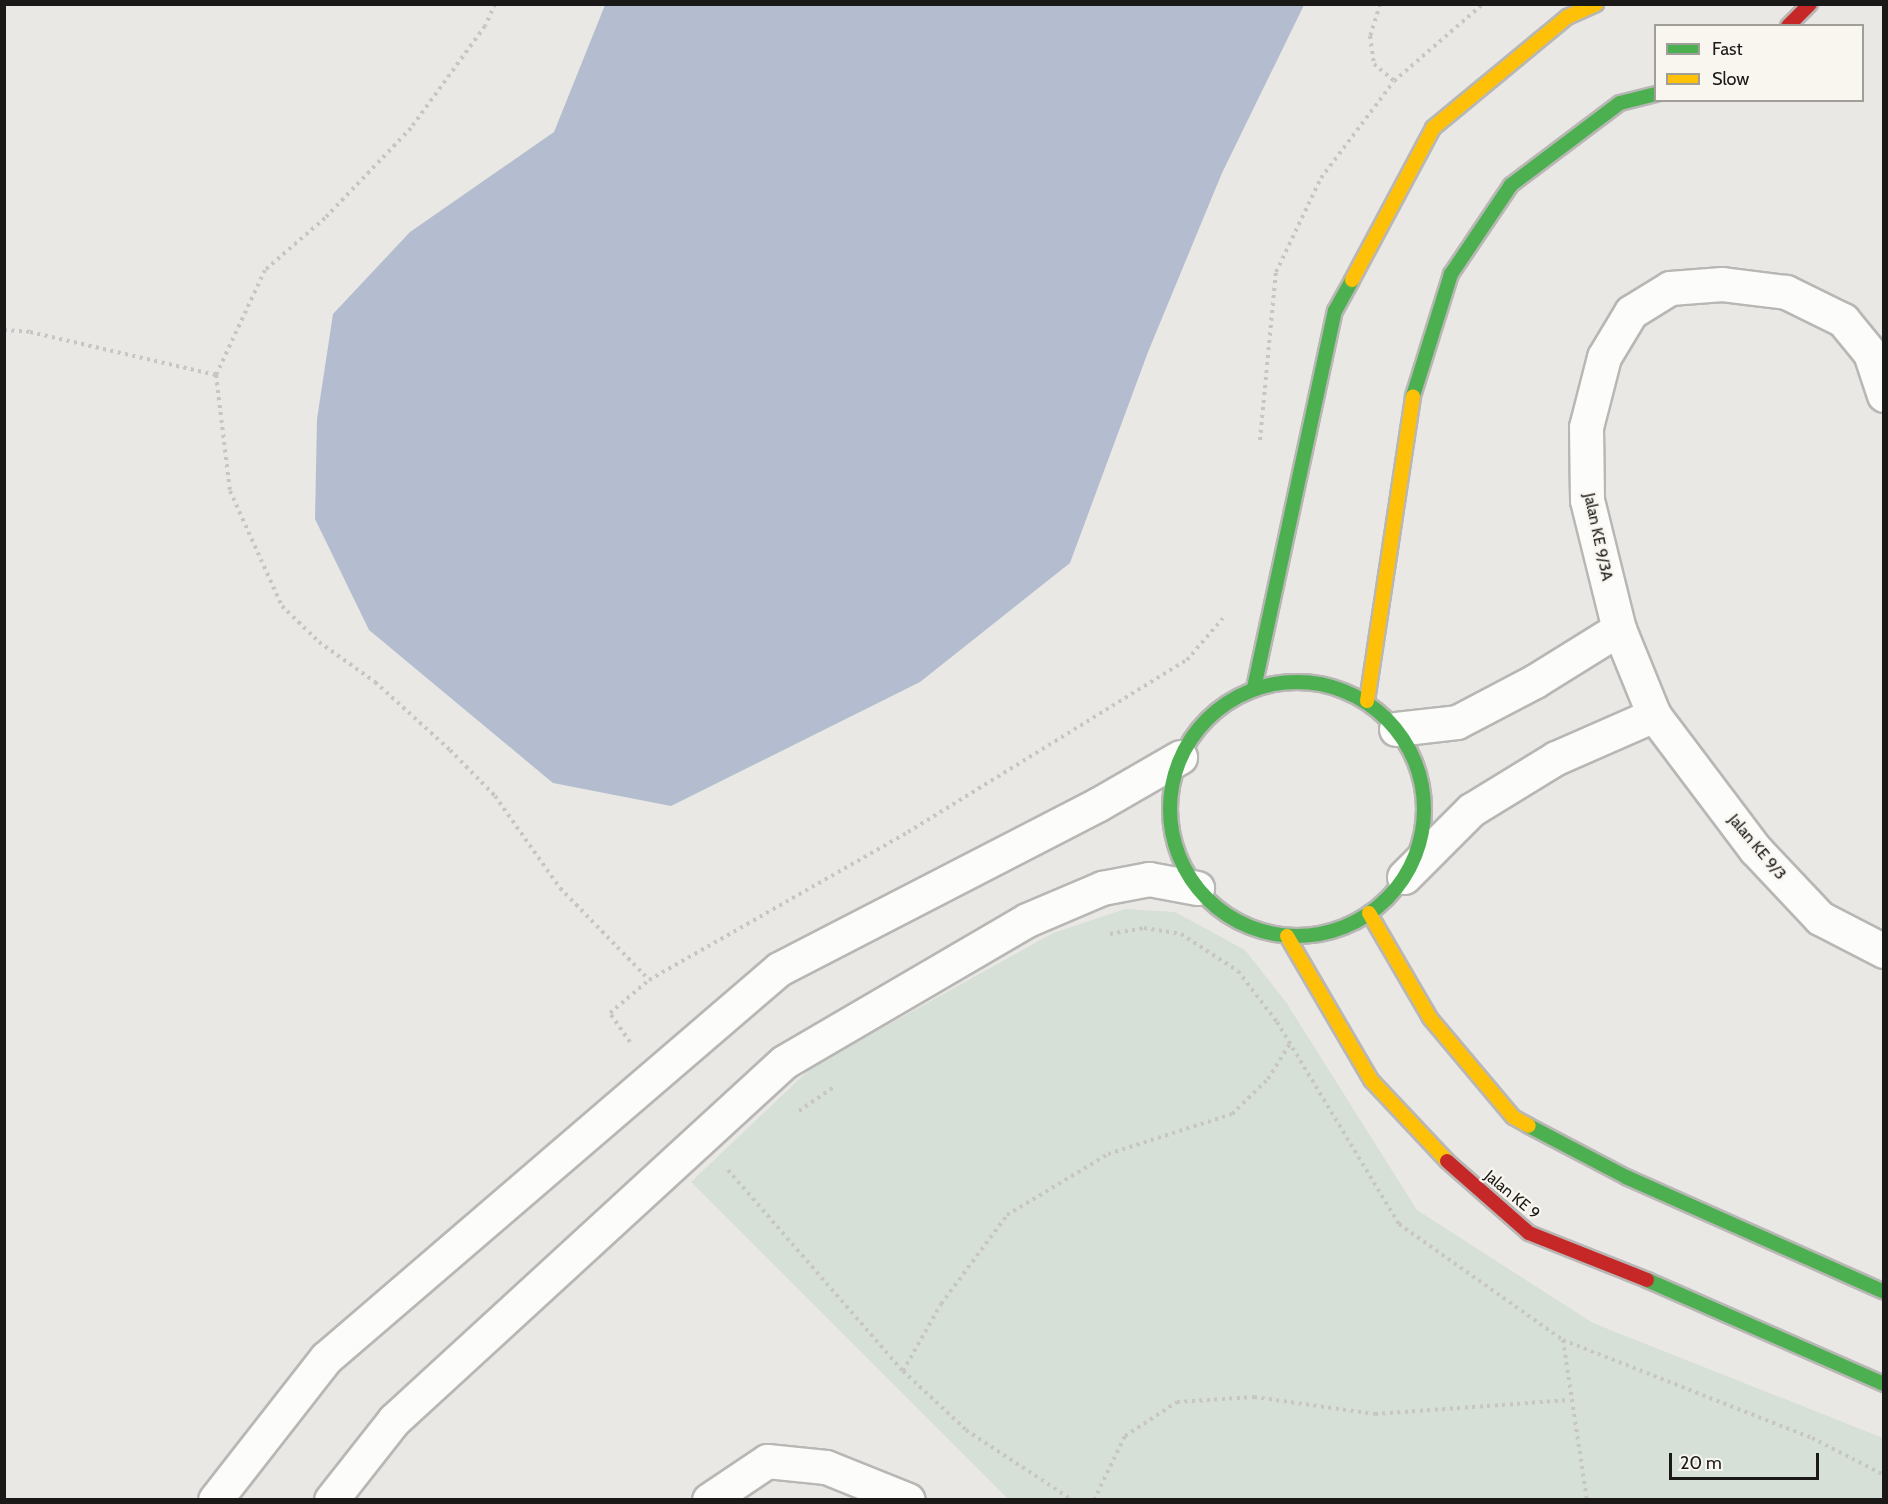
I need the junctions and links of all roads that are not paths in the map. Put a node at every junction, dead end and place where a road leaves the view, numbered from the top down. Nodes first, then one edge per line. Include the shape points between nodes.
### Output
1 (1596, 4) edge
2 (1810, 4) edge
3 (1790, 24) edge
4 (1654, 94) edge
5 (1884, 394) edge
6 (1619, 629) junction
7 (1254, 688) junction
8 (1367, 702) junction
9 (1654, 715) junction
10 (1396, 729) junction
11 (1180, 758) junction
12 (1404, 877) junction
13 (1197, 888) junction
14 (1369, 914) junction
15 (1287, 936) junction
16 (1884, 951) edge
17 (1884, 1292) edge
18 (1884, 1384) edge
19 (215, 1500) edge
20 (331, 1500) edge
21 (709, 1500) edge
22 (908, 1500) edge

1 - 7 street via 1568,17 1433,128 1335,311
2 - 3 street
4 - 8 street via 1620,103 1511,185 1451,274 1416,378
5 - 6 street, Jalan KE 9/3A via 1870,353 1843,320 1786,292 1722,284 1670,288 1631,312 1604,357 1586,427 1587,500
6 - 9 street, Jalan KE 9/3A
6 - 10 street via 1534,681 1456,722
7 - 8 street via 1292,681 1322,684
7 - 11 street via 1223,704 1206,720
8 - 10 street
9 - 12 street via 1556,758 1471,810
9 - 16 street, Jalan KE 9/3 via 1755,849 1820,918
10 - 12 street via 1416,763 1424,801 1420,841
11 - 13 street via 1171,790 1171,825 1180,859
11 - 19 street via 779,969 326,1358
12 - 14 street
13 - 15 street via 1222,912 1253,928
13 - 20 street via 1149,879 1102,888 1027,920 784,1062 394,1420
14 - 15 street via 1315,935
14 - 17 street via 1430,1018 1513,1117 1626,1177
15 - 18 street, Jalan KE 9 via 1371,1080 1439,1154 1529,1233 1699,1301
21 - 22 street via 767,1461 826,1467

